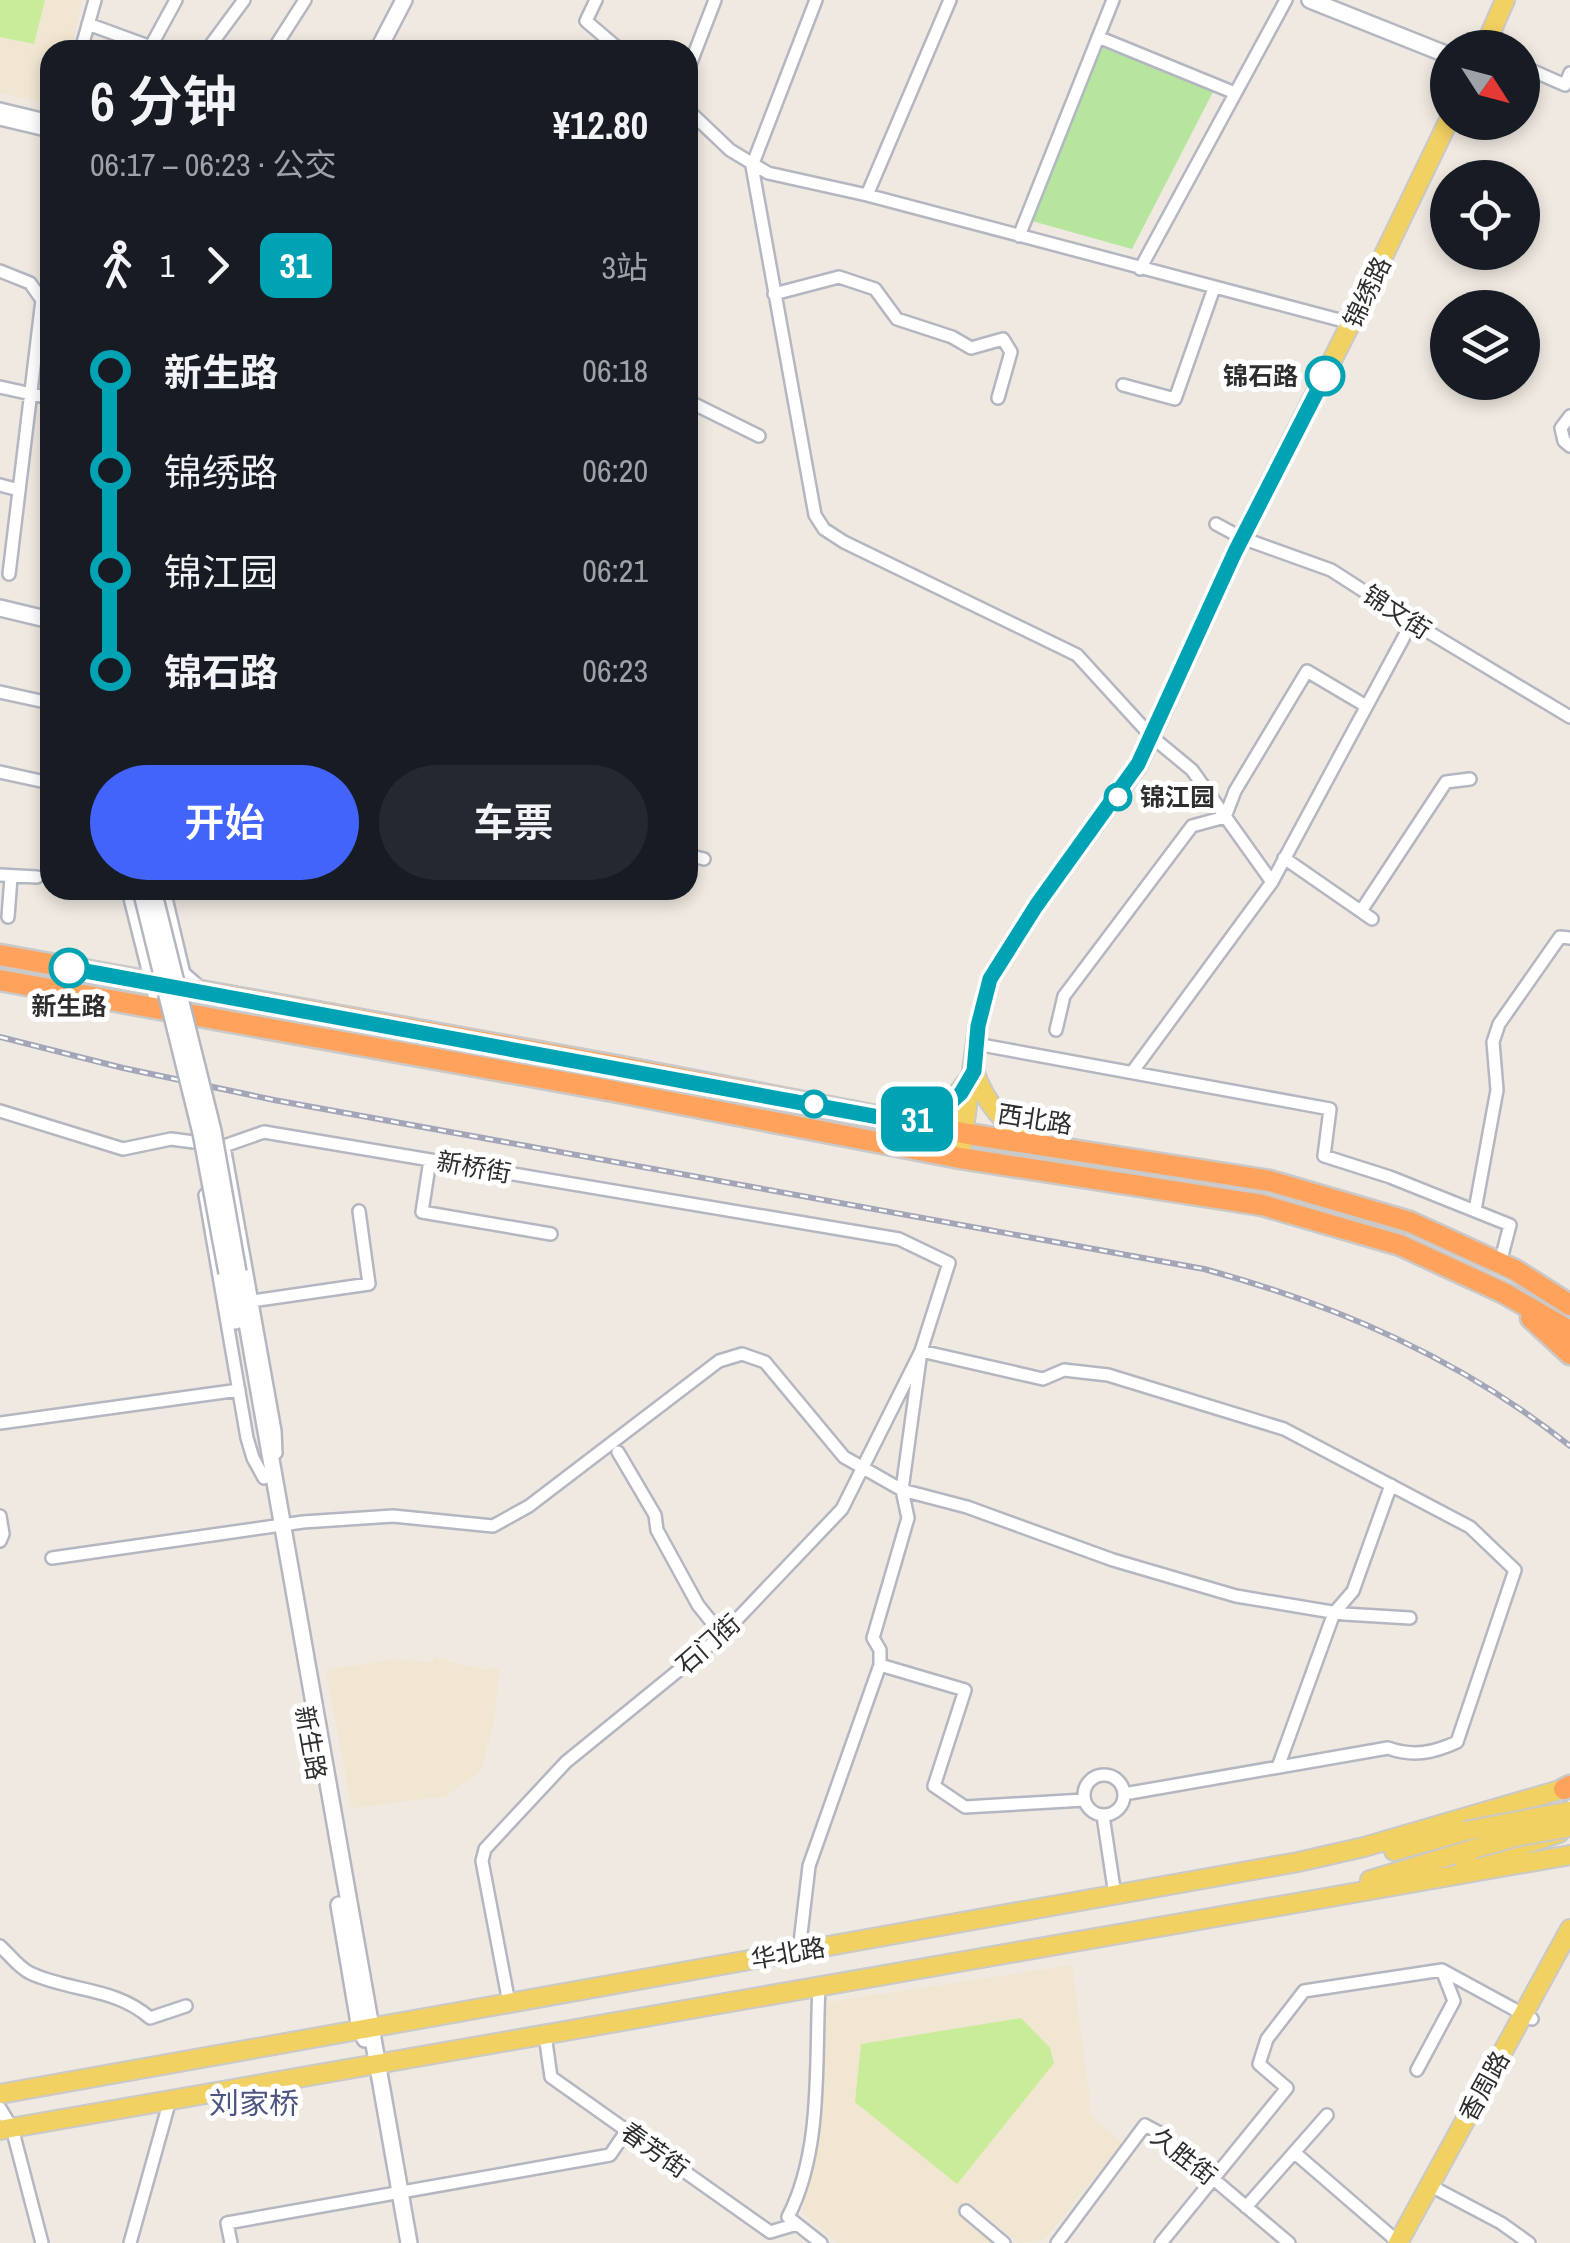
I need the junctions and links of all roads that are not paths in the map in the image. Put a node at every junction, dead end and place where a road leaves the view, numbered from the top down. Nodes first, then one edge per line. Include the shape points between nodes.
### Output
1 (95, 0) edge
2 (176, 0) edge
3 (244, 0) edge
4 (305, 0) edge
5 (393, 0) edge
6 (404, 0) edge
7 (596, 0) edge
8 (715, 0) edge
9 (816, 0) edge
10 (950, 0) edge
11 (1113, 0) edge
12 (1286, 0) edge
13 (1310, 0) edge
14 (1505, 0) edge
15 (88, 24) junction
16 (1492, 30) edge
17 (1098, 37) junction
18 (84, 40) edge
19 (133, 40) edge
20 (158, 40) edge
21 (214, 40) edge
22 (279, 40) edge
23 (372, 40) edge
24 (383, 40) edge
25 (609, 40) edge
26 (698, 44) edge
27 (1430, 48) edge
28 (1570, 73) edge
29 (1540, 74) edge
30 (1235, 93) junction
31 (0, 108) edge
32 (40, 118) edge
33 (698, 119) edge
34 (0, 120) edge
35 (40, 130) edge
36 (1439, 140) edge
37 (752, 166) junction
38 (867, 196) junction
39 (1019, 236) junction
40 (1140, 269) junction
41 (0, 271) edge
42 (1214, 288) junction
43 (774, 294) junction
44 (40, 297) edge
45 (40, 316) edge
46 (1352, 324) junction
47 (1123, 385) dead end
48 (0, 387) edge
49 (30, 394) junction
50 (40, 396) edge
51 (998, 398) dead end
52 (698, 406) edge
53 (1570, 416) edge
54 (759, 436) dead end
55 (1570, 446) edge
56 (0, 485) edge
57 (19, 490) junction
58 (1216, 524) dead end
59 (1242, 538) junction
60 (9, 574) dead end
61 (0, 608) edge
62 (40, 618) edge
63 (1412, 622) junction
64 (0, 692) edge
65 (40, 701) edge
66 (1366, 706) junction
67 (1570, 717) edge
68 (1152, 738) junction
69 (0, 772) edge
70 (1470, 780) dead end
71 (40, 781) edge
72 (1226, 817) junction
73 (698, 858) edge
74 (1284, 858) junction
75 (704, 859) dead end
76 (5, 876) edge
77 (36, 877) dead end
78 (1272, 882) junction
79 (133, 900) edge
80 (143, 900) edge
81 (155, 900) edge
82 (162, 900) edge
83 (8, 917) dead end
84 (1570, 938) edge
85 (144, 941) junction
86 (0, 955) edge
87 (117, 976) junction
88 (0, 980) edge
89 (166, 990) junction
90 (1056, 1030) dead end
91 (976, 1044) junction
92 (1133, 1070) junction
93 (974, 1071) junction
94 (0, 1111) edge
95 (906, 1122) junction
96 (964, 1133) junction
97 (196, 1141) junction
98 (1036, 1144) junction
99 (224, 1146) junction
100 (960, 1158) junction
101 (430, 1160) junction
102 (1475, 1210) junction
103 (359, 1211) dead end
104 (551, 1234) dead end
105 (949, 1262) joint
106 (1500, 1263) junction
107 (232, 1272) junction
108 (1504, 1293) junction
109 (252, 1301) junction
110 (1570, 1305) edge
111 (1570, 1331) edge
112 (922, 1350) junction
113 (1570, 1354) edge
114 (239, 1390) junction
115 (0, 1424) edge
116 (618, 1452) dead end
117 (862, 1469) junction
118 (269, 1477) junction
119 (1392, 1484) junction
120 (902, 1490) junction
121 (0, 1516) edge
122 (278, 1526) junction
123 (0, 1541) edge
124 (52, 1558) dead end
125 (1334, 1612) junction
126 (1410, 1618) dead end
127 (722, 1635) junction
128 (880, 1665) junction
129 (1278, 1767) junction
130 (1568, 1787) edge
131 (1124, 1794) junction
132 (1540, 1796) junction
133 (1084, 1800) junction
134 (1570, 1812) edge
135 (1103, 1816) junction
136 (1570, 1827) edge
137 (1568, 1856) edge
138 (1383, 1888) junction
139 (1115, 1894) junction
140 (1073, 1902) junction
141 (1570, 1929) edge
142 (1106, 1936) junction
143 (0, 1946) edge
144 (1570, 1950) edge
145 (799, 1951) junction
146 (1442, 1970) junction
147 (819, 1987) junction
148 (509, 2003) junction
149 (186, 2006) dead end
150 (1527, 2017) junction
151 (365, 2028) junction
152 (545, 2035) junction
153 (380, 2064) junction
154 (1417, 2070) dead end
155 (0, 2094) edge
156 (170, 2100) junction
157 (0, 2108) edge
158 (1328, 2115) dead end
159 (6, 2129) edge
160 (627, 2130) junction
161 (1295, 2153) junction
162 (1214, 2179) junction
163 (1434, 2187) junction
164 (400, 2191) junction
165 (1246, 2206) junction
166 (966, 2211) dead end
167 (798, 2224) junction
168 (1398, 2242) edge
169 (42, 2243) edge
170 (130, 2243) edge
171 (231, 2243) edge
172 (409, 2243) edge
173 (821, 2243) edge
174 (1004, 2243) edge
175 (1056, 2243) edge
176 (1160, 2243) edge
177 (1289, 2243) edge
178 (1409, 2243) edge
179 (1529, 2243) edge

1 - 15 street
2 - 20 street
3 - 21 street
4 - 22 street
5 - 23 main road
6 - 24 main road
7 - 25 street via 586,20
8 - 26 street
9 - 37 street
10 - 38 street
11 - 17 street
12 - 30 street
13 - 27 main road
14 - 16 main road
15 - 18 street
15 - 19 street
17 - 30 street
17 - 39 street
28 - 29 street via 1566,85
30 - 40 street
31 - 32 street
33 - 37 street
34 - 35 street
36 - 46 main road, 锦绣路
37 - 38 street
37 - 43 street
38 - 39 street
39 - 40 street
40 - 42 street
41 - 44 street via 30,283
42 - 46 street
42 - 47 street via 1175,398
43 - 51 street via 839,278 875,289 897,319 971,348 1004,339 1011,352
43 - 68 street via 816,516 824,529 1077,655
45 - 49 street
46 - 59 main road, 锦绣路
48 - 49 street
49 - 50 street
49 - 57 street
52 - 54 street
53 - 55 street via 1562,428
56 - 57 street
57 - 60 street
58 - 59 street, 锦文街
59 - 63 street, 锦文街 via 1331,570
59 - 68 main road, 锦绣路
61 - 62 main road
63 - 66 street
63 - 67 street, 锦文街
64 - 65 street
66 - 72 street via 1306,671
66 - 74 street
68 - 72 street via 1192,770
68 - 91 main road, 锦绣路 via 1118,797 1000,961 983,999
69 - 71 street
70 - 74 street via 1446,782 1367,915
72 - 78 street
72 - 90 street via 1192,826 1064,996
73 - 75 street
74 - 78 street
76 - 77 street
76 - 83 street
78 - 92 street
79 - 85 main road
80 - 107 main road, 新生路, bridge
81 - 107 main road, 新生路, bridge via 213,1131
82 - 89 main road
84 - 102 street via 1560,937 1499,1024 1493,1042 1498,1090
85 - 87 main road via 136,969
85 - 89 main road
86 - 87 highway, 西北路
87 - 89 highway, 西北路
88 - 89 highway, 西北路 via 117,1002
89 - 95 highway, 西北路
89 - 100 highway, 西北路 via 608,1090
91 - 92 street
91 - 93 main road, 锦绣路
92 - 102 street via 1330,1109 1324,1156
93 - 95 main road via 948,1105
93 - 96 main road, 锦绣路
93 - 98 main road via 996,1113
94 - 97 street, 新桥街 via 123,1149
95 - 96 highway, 西北路
96 - 98 highway, 西北路
96 - 100 main road, 锦绣路
97 - 99 street, 新桥街
97 - 114 street
98 - 106 highway, 西北路 via 1270,1181 1410,1222
99 - 101 street, 新桥街 via 264,1132
99 - 109 street
100 - 108 highway, 西北路 via 1262,1205 1400,1245
101 - 104 street via 422,1212
101 - 105 street, 新桥街 via 899,1239
102 - 106 street via 1510,1225
103 - 109 street via 369,1284
105 - 112 street, 石门街
106 - 110 highway, 西北路
107 - 118 main road, 新生路
108 - 111 highway, 西北路
108 - 113 highway
109 - 118 street via 275,1430
112 - 117 street, 石门街
112 - 119 street via 1043,1379 1064,1370 1108,1375 1284,1428
112 - 120 street
114 - 115 street
114 - 118 street via 250,1448
116 - 127 street via 698,1605
117 - 120 street
117 - 122 street via 844,1457 773,1369 742,1354 719,1361 505,1522 480,1526 393,1516
117 - 127 street, 石门街 via 842,1509
118 - 122 main road, 新生路
119 - 125 street via 1353,1591
119 - 129 street via 1470,1528 1515,1570 1457,1742 1437,1751 1388,1748
120 - 125 street via 1177,1580
120 - 128 street via 908,1518 872,1638
121 - 123 street
122 - 124 street
122 - 151 main road, 新生路
125 - 126 street
125 - 129 street
127 - 148 street, 石门街 via 566,1762 485,1849
128 - 133 street via 965,1690 934,1786 966,1807
128 - 145 street via 809,1866
129 - 131 street
130 - 132 main road, 华北路
131 - 133 street via 1114,1778 1100,1775 1085,1787
131 - 135 street via 1116,1812
132 - 138 main road via 1556,1797 1567,1808 1565,1826 1552,1838
132 - 139 main road, 华北路 via 1364,1847
133 - 135 street
134 - 140 main road, bridge via 1200,1890
135 - 139 street
136 - 142 main road, bridge via 1516,1836 1372,1880 1158,1919
137 - 138 main road, 华北路
138 - 142 main road, 华北路
139 - 140 main road, 华北路
140 - 145 main road, 华北路
141 - 150 main road, 香周路
142 - 147 main road, 华北路
143 - 149 street via 28,1972 113,1994 150,2018
144 - 150 main road, 香周路
145 - 148 main road, 华北路
146 - 150 street
146 - 154 street via 1454,2000
146 - 162 street via 1304,1991 1268,2039 1260,2064 1286,2088
147 - 152 main road, 华北路
147 - 167 street via 810,2143 788,2217
148 - 151 main road, 华北路
150 - 163 main road, 香周路
151 - 153 main road, 新生路
151 - 155 main road, 华北路
152 - 153 main road, 华北路
152 - 160 street, 春芳街 via 551,2076
153 - 156 main road, 华北路
153 - 164 main road, 新生路
156 - 159 main road, 华北路
156 - 170 street
157 - 159 street
158 - 161 street
159 - 169 street
160 - 164 street via 610,2155
160 - 167 street, 春芳街 via 770,2232
161 - 165 street
161 - 168 street
162 - 165 street, 久胜街
162 - 175 street, 久胜街 via 1146,2125
162 - 176 street
163 - 168 main road, 香周路
163 - 178 main road, 香周路
163 - 179 street
164 - 171 street via 227,2223
164 - 172 main road, 新生路
165 - 177 street, 久胜街
166 - 174 street
167 - 173 street

